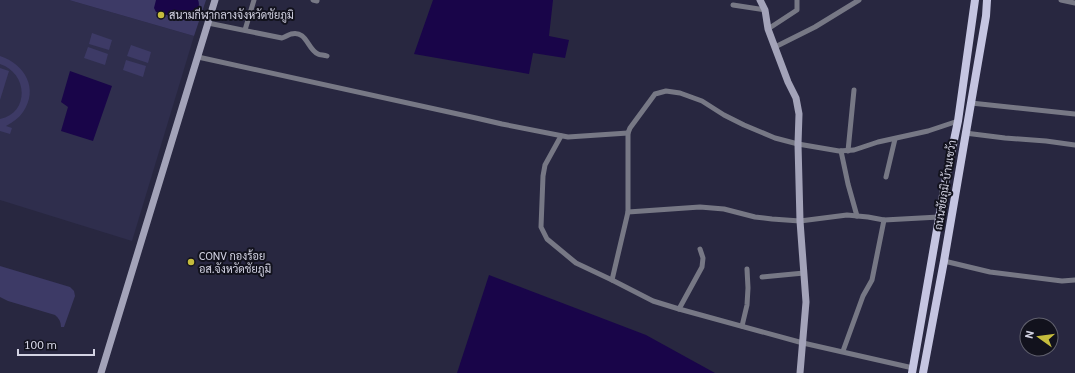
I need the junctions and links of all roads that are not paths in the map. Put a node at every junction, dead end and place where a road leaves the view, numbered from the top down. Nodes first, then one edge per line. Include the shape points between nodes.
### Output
1 (215, 0) edge
2 (254, 0) edge
3 (760, 0) edge
4 (797, 0) edge
5 (859, 0) edge
6 (975, 0) edge
7 (987, 0) edge
8 (1061, 0) edge
9 (1075, 3) edge
10 (733, 5) dead end
11 (765, 10) junction
12 (208, 23) junction
13 (768, 29) junction
14 (246, 30) junction
15 (775, 47) junction
16 (327, 56) dead end
17 (198, 57) junction
18 (854, 90) dead end
19 (971, 103) junction
20 (1075, 114) edge
21 (958, 121) junction
22 (628, 133) junction
23 (965, 133) junction
24 (561, 136) junction
25 (895, 139) junction
26 (798, 144) junction
27 (1075, 145) edge
28 (841, 151) junction
29 (848, 151) junction
30 (886, 177) dead end
31 (628, 212) junction
32 (857, 216) junction
33 (939, 217) junction
34 (884, 220) junction
35 (800, 221) junction
36 (700, 249) dead end
37 (944, 261) junction
38 (747, 269) dead end
39 (804, 274) junction
40 (762, 277) dead end
41 (612, 280) junction
42 (1075, 280) edge
43 (679, 309) junction
44 (742, 326) junction
45 (918, 339) junction
46 (929, 340) junction
47 (804, 343) junction
48 (843, 351) junction
49 (913, 371) edge
50 (101, 373) edge
51 (800, 373) edge
52 (923, 373) edge

1 - 12 street
2 - 14 street
3 - 11 street
4 - 13 street via 797,10
5 - 15 street
6 - 21 main road, ถนนชัยภูมิ-บ้านเขว้า
7 - 19 main road, ถนนชัยภูมิ-บ้านเขว้า
8 - 9 street
10 - 11 street
11 - 13 street
12 - 14 street
12 - 17 street
13 - 15 street
14 - 16 street via 282,38 298,34 304,37 318,55
15 - 26 street via 796,98 799,114
17 - 24 street
17 - 50 street
18 - 29 street
19 - 20 street
19 - 23 main road, ถนนชัยภูมิ-บ้านเขว้า
21 - 25 street
21 - 33 main road, ถนนชัยภูมิ-บ้านเขว้า
22 - 24 street
22 - 26 street via 655,94 666,91 702,101 744,125
22 - 31 street
23 - 27 street
23 - 37 main road, ถนนชัยภูมิ-บ้านเขว้า
24 - 41 street via 545,165 541,227 547,239 576,263
25 - 29 street
25 - 30 street
26 - 28 street
26 - 35 street
28 - 29 street
28 - 32 street
31 - 35 street via 724,209 755,217
31 - 41 street
32 - 34 street
32 - 35 street
33 - 34 street
33 - 45 main road, ถนนชัยภูมิ-บ้านเขว้า
34 - 48 street via 872,280 863,296
35 - 39 street
36 - 43 street via 703,263
37 - 42 street via 990,272 1062,281
37 - 46 main road, ถนนชัยภูมิ-บ้านเขว้า
38 - 44 street via 747,305
39 - 40 street
39 - 47 street
41 - 43 street via 653,300
43 - 44 street
44 - 47 street
45 - 46 main road
45 - 49 main road, ถนนชัยภูมิ-บ้านเขว้า
46 - 52 main road, ถนนชัยภูมิ-บ้านเขว้า
47 - 48 street
47 - 51 street
48 - 49 street

